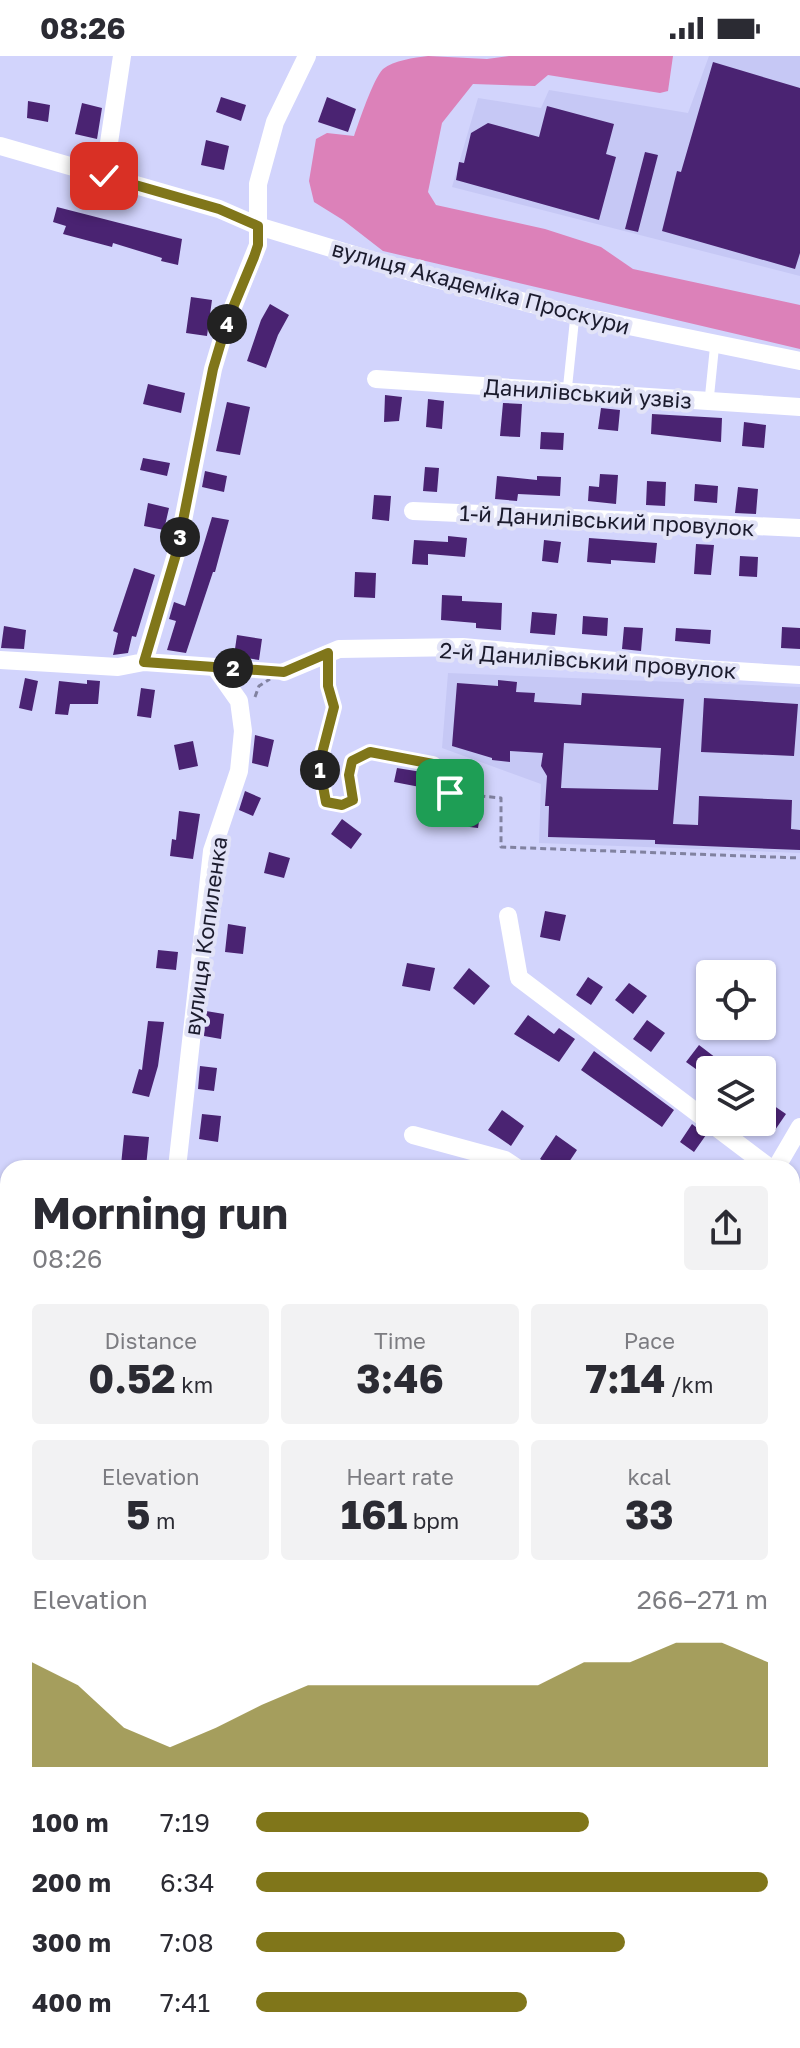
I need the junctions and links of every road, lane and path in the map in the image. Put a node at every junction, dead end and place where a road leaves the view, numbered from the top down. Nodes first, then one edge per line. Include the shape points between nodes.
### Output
1 (122, 56) edge
2 (307, 56) edge
3 (0, 146) edge
4 (104, 176) junction
5 (258, 226) junction
6 (575, 315) junction
7 (715, 342) junction
8 (800, 361) edge
9 (376, 379) dead end
10 (567, 392) junction
11 (709, 401) junction
12 (800, 407) edge
13 (413, 511) dead end
14 (800, 528) edge
15 (328, 653) junction
16 (0, 660) edge
17 (144, 662) junction
18 (215, 667) junction
19 (284, 672) junction
20 (800, 675) edge
21 (243, 731) junction
22 (800, 858) edge
23 (508, 916) dead end
24 (800, 1127) edge
25 (413, 1135) dead end
26 (178, 1160) edge
27 (505, 1160) edge
28 (759, 1160) edge
29 (781, 1160) edge

1 - 4 street
2 - 5 street via 275,122 258,184
3 - 4 street, вулиця Академіка Проскури
4 - 5 street, вулиця Академіка Проскури via 219,209
5 - 6 street, вулиця Академіка Проскури
5 - 17 street via 258,245 213,369 177,551
6 - 7 street, вулиця Академіка Проскури
6 - 10 lane
7 - 8 street, вулиця Академіка Проскури
7 - 11 lane
9 - 10 street, Данилівський узвіз
10 - 11 street, Данилівський узвіз
11 - 12 street, Данилівський узвіз
13 - 14 street, 1-й Данилівський провулок
15 - 19 street, 2-й Данилівський провулок
15 - 20 street, 2-й Данилівський провулок via 463,647
15 - 22 path via 334,707 319,765 326,802 342,805 353,800 352,761 370,752 433,764 450,793 501,798 501,847
16 - 17 street via 118,667
17 - 18 street
18 - 19 path
18 - 21 street, вулиця Копиленка via 239,701
19 - 21 path via 259,686
21 - 26 street, вулиця Копиленка via 239,771 212,851
23 - 28 street via 519,978
24 - 29 street
25 - 27 street

